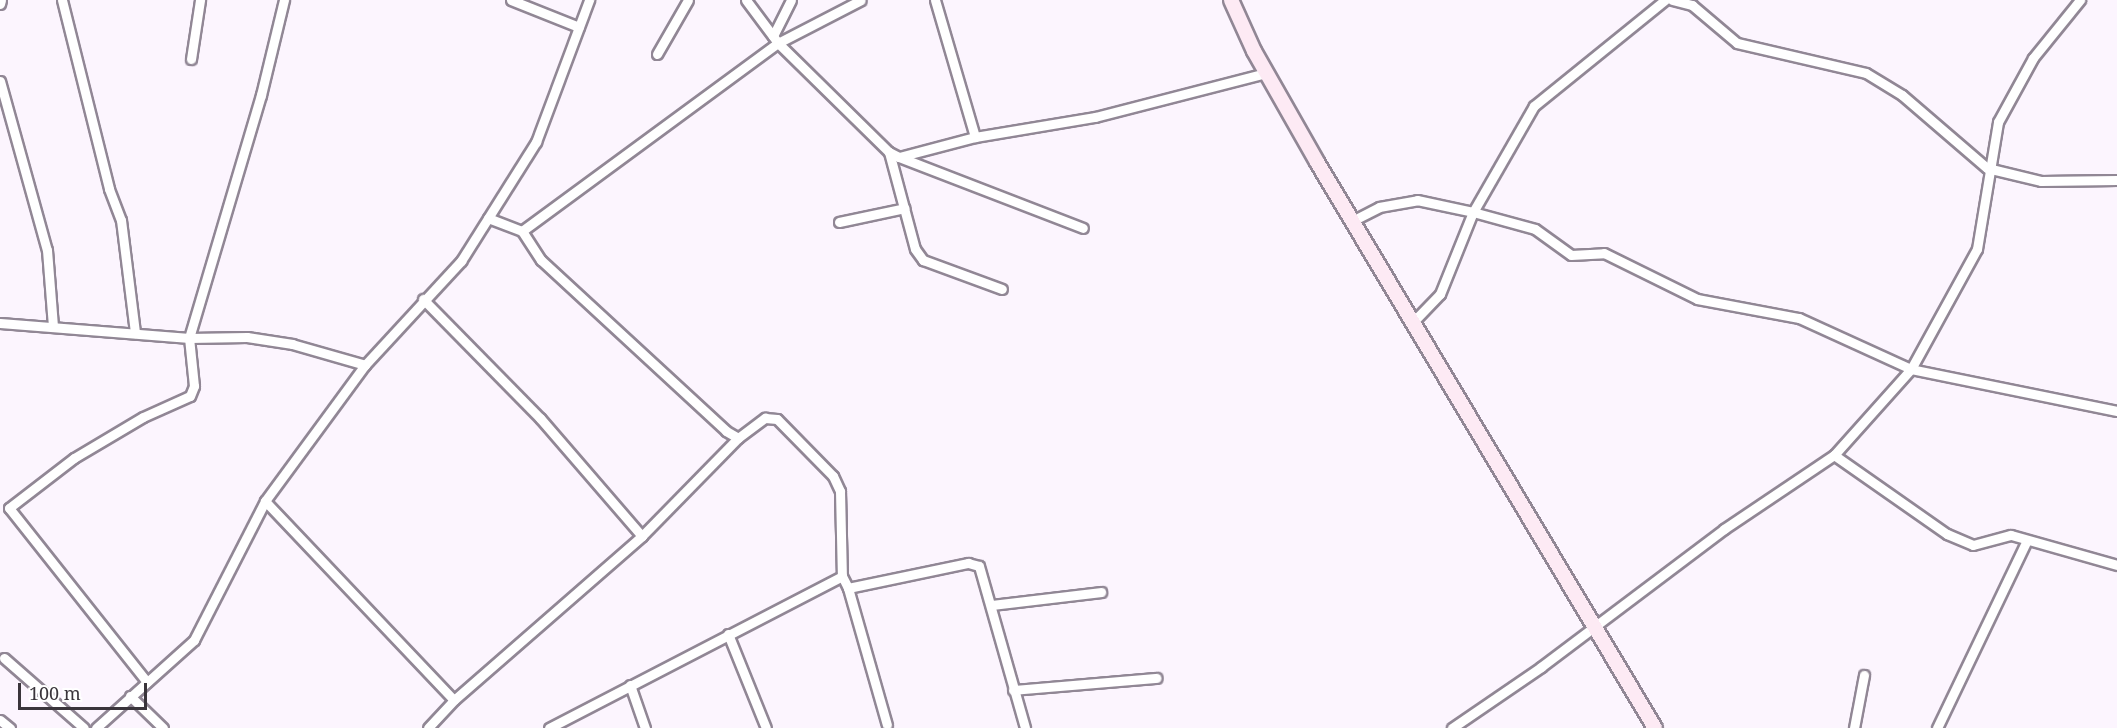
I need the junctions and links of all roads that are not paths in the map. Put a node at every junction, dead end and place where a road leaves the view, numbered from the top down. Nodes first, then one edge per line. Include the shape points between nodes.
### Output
1 (62, 0) edge
2 (200, 0) edge
3 (284, 0) edge
4 (511, 0) edge
5 (589, 0) edge
6 (688, 0) edge
7 (746, 0) edge
8 (791, 0) edge
9 (861, 0) edge
10 (935, 0) edge
11 (1230, 0) edge
12 (1665, 0) edge
13 (1672, 0) edge
14 (2080, 0) edge
15 (579, 27) junction
16 (776, 39) junction
17 (657, 54) dead end
18 (191, 59) dead end
19 (1266, 73) junction
20 (0, 81) edge
21 (975, 137) junction
22 (889, 152) junction
23 (899, 157) junction
24 (1987, 168) junction
25 (2117, 180) edge
26 (905, 208) junction
27 (1473, 212) junction
28 (488, 218) junction
29 (1352, 221) junction
30 (840, 222) dead end
31 (1083, 228) dead end
32 (522, 231) junction
33 (1002, 289) dead end
34 (423, 299) junction
35 (1413, 322) junction
36 (0, 323) edge
37 (53, 327) junction
38 (135, 333) junction
39 (189, 338) junction
40 (365, 365) junction
41 (1911, 369) junction
42 (2117, 411) edge
43 (738, 438) junction
44 (1834, 455) junction
45 (265, 501) junction
46 (9, 508) junction
47 (0, 515) edge
48 (642, 536) junction
49 (2027, 540) junction
50 (2117, 565) edge
51 (842, 576) junction
52 (848, 588) junction
53 (1101, 592) dead end
54 (992, 604) junction
55 (1595, 627) junction
56 (728, 634) junction
57 (4, 658) dead end
58 (1864, 675) dead end
59 (1157, 678) dead end
60 (147, 682) junction
61 (630, 685) junction
62 (1013, 690) junction
63 (130, 696) junction
64 (454, 700) junction
65 (0, 720) edge
66 (887, 725) dead end
67 (10, 728) edge
68 (84, 728) edge
69 (96, 728) edge
70 (163, 728) edge
71 (428, 728) edge
72 (549, 728) edge
73 (645, 728) edge
74 (766, 728) edge
75 (1024, 728) edge
76 (1452, 728) edge
77 (1655, 728) edge
78 (1854, 728) edge
79 (1937, 728) edge

1 - 38 street via 109,189 121,220
2 - 18 street
3 - 39 street via 261,95
4 - 15 street
5 - 15 street
6 - 17 street
7 - 16 street
8 - 16 street
9 - 16 street
10 - 21 street
11 - 19 main road
12 - 27 street via 1534,106
13 - 24 street via 1692,5 1737,43 1866,74 1902,95
14 - 24 street via 2033,58 1998,122
15 - 28 street via 536,142
16 - 22 street
16 - 32 street
19 - 21 street via 1095,117
19 - 29 main road
20 - 37 street via 47,250
21 - 23 street
22 - 23 street
22 - 26 street
23 - 31 street
24 - 25 street via 2041,182
24 - 41 street via 1989,189 1977,249
26 - 30 street
26 - 33 street via 915,249 923,260
27 - 29 street via 1417,200 1379,207
27 - 35 street via 1440,294
27 - 41 street via 1535,229 1571,255 1604,253 1697,299 1799,318
28 - 32 street
28 - 34 street via 461,261
29 - 35 main road
32 - 43 street via 541,260
34 - 40 street
34 - 48 street via 540,418
35 - 55 main road
36 - 37 street
37 - 38 street
38 - 39 street
39 - 40 street via 247,337 291,344
39 - 46 street via 194,386 190,396 143,417 74,458
40 - 45 street
41 - 42 street
41 - 44 street
43 - 48 street
43 - 51 street via 765,418 777,419 833,476 840,491
44 - 49 street via 1947,534 1973,545 2011,535
44 - 55 street via 1724,529
45 - 60 street via 194,640
45 - 64 street
46 - 47 street
46 - 60 street
48 - 64 street
49 - 50 street
49 - 79 street
51 - 52 street
51 - 56 street
52 - 54 street via 968,563 979,566
52 - 66 street
53 - 54 street
54 - 62 street
55 - 76 street
55 - 77 main road
56 - 61 street
56 - 74 street
57 - 68 street
58 - 78 street
59 - 62 street
60 - 63 street
61 - 72 street
61 - 73 street
62 - 75 street
63 - 69 street
63 - 70 street
64 - 71 street
65 - 67 street

